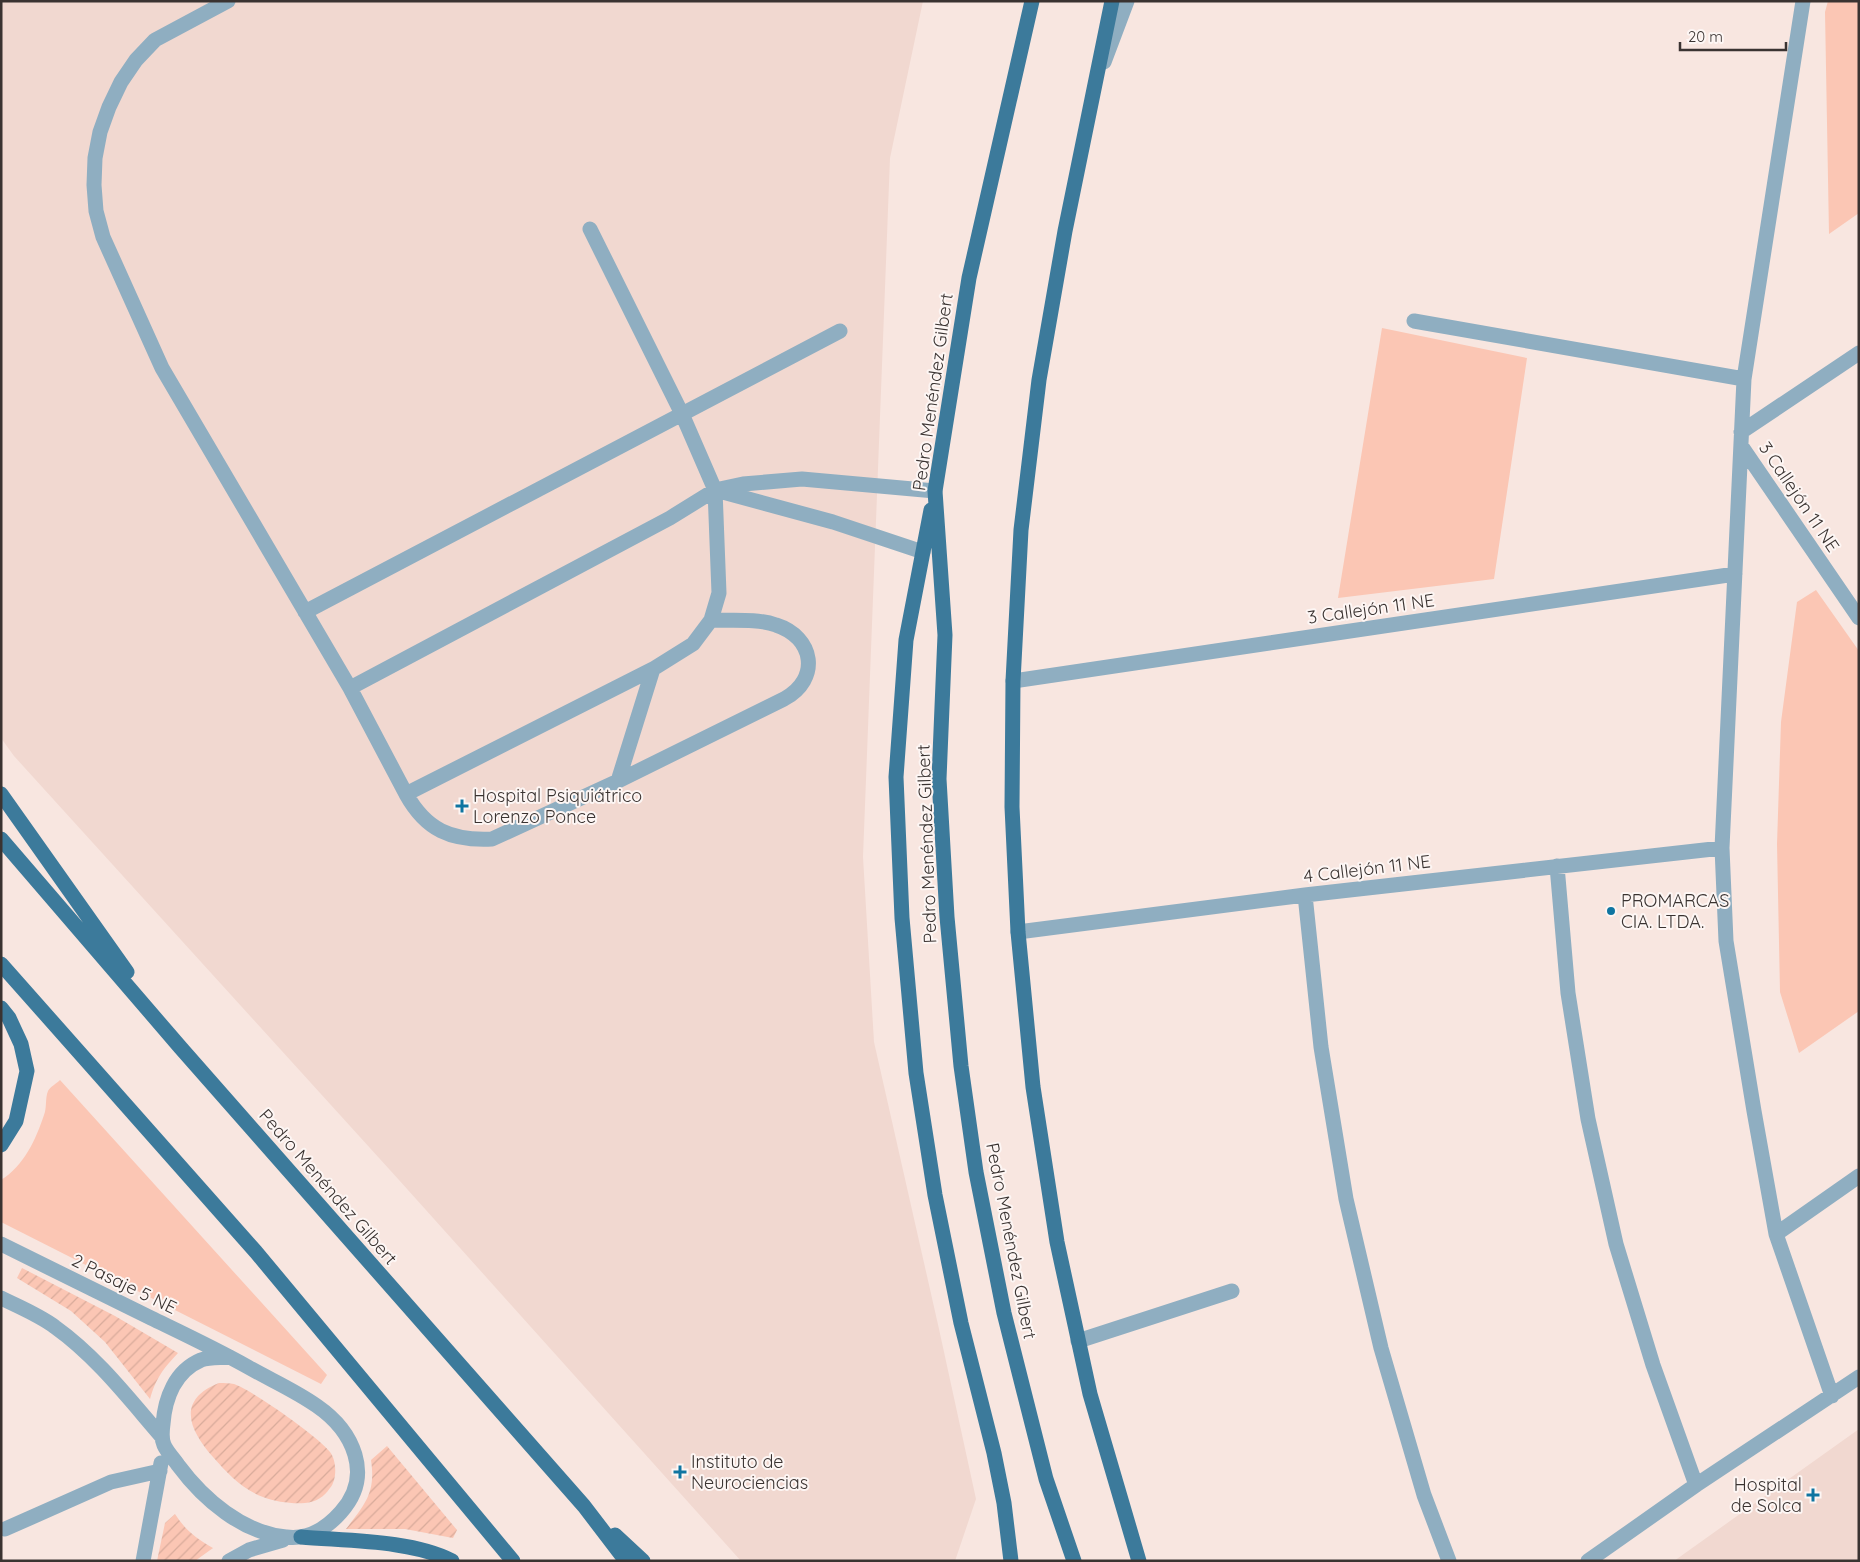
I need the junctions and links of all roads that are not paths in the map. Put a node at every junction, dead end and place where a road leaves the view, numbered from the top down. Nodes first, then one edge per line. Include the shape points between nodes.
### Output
1 (228, 1) edge
2 (1032, 1) edge
3 (1112, 1) edge
4 (1127, 1) edge
5 (1803, 1) edge
6 (1095, 86) junction
7 (590, 229) dead end
8 (1414, 321) dead end
9 (840, 331) dead end
10 (1859, 353) edge
11 (1744, 379) junction
12 (682, 414) junction
13 (1741, 432) junction
14 (1742, 448) junction
15 (715, 490) junction
16 (935, 491) junction
17 (922, 552) junction
18 (1735, 574) junction
19 (305, 612) junction
20 (1859, 618) edge
21 (711, 620) junction
22 (653, 669) junction
23 (1013, 681) junction
24 (350, 688) junction
25 (618, 781) junction
26 (1, 794) edge
27 (406, 794) junction
28 (1, 838) edge
29 (1722, 848) junction
30 (1557, 866) junction
31 (1305, 895) junction
32 (1018, 932) junction
33 (1, 964) edge
34 (1, 1008) edge
35 (180, 1047) junction
36 (1, 1146) edge
37 (1859, 1176) edge
38 (1776, 1234) junction
39 (1, 1244) edge
40 (1232, 1291) dead end
41 (1, 1298) edge
42 (1078, 1341) junction
43 (230, 1357) junction
44 (1859, 1377) edge
45 (1832, 1396) junction
46 (163, 1442) junction
47 (160, 1471) junction
48 (1696, 1485) junction
49 (584, 1506) junction
50 (5, 1529) dead end
51 (296, 1538) junction
52 (232, 1560) edge
53 (143, 1561) edge
54 (452, 1561) edge
55 (513, 1561) edge
56 (626, 1561) edge
57 (643, 1561) edge
58 (1011, 1561) edge
59 (1074, 1561) edge
60 (1140, 1561) edge
61 (1449, 1561) edge
62 (1588, 1561) edge

1 - 19 street via 155,40 121,82 103,124 95,158 96,212 102,237 162,368
2 - 16 main road, Pedro Menéndez Gilbert via 969,278
3 - 6 main road
4 - 6 street
5 - 11 street
6 - 23 main road via 1065,231 1040,380 1021,530
7 - 12 street
8 - 11 street
9 - 12 street
10 - 13 street, 3 Callejón 11 NE
11 - 13 street
12 - 15 street
12 - 19 street
13 - 14 street
14 - 18 street
14 - 20 street, 3 Callejón 11 NE
15 - 16 street via 802,479
15 - 17 street via 833,522
15 - 21 street via 719,593
15 - 24 street via 670,518
16 - 17 main road
16 - 59 main road, Pedro Menéndez Gilbert via 945,635 939,780 947,916 962,1075 976,1172 1004,1313 1046,1479
17 - 58 main road via 906,640 896,777 902,918 914,1054 936,1195 961,1323 994,1453
18 - 23 street, 3 Callejón 11 NE
18 - 29 street
19 - 24 street
21 - 22 street via 694,644
21 - 25 street via 764,622 788,630 806,650 810,664 805,681 800,689 784,699
22 - 25 street
22 - 27 street
23 - 32 main road via 1012,807
24 - 27 street
25 - 27 street via 492,839 473,840 439,830 414,808
26 - 35 main road
28 - 35 main road, Pedro Menéndez Gilbert
29 - 30 street, 4 Callejón 11 NE
29 - 38 street via 1726,941
30 - 31 street, 4 Callejón 11 NE
30 - 48 street via 1568,993 1588,1119 1619,1253 1653,1365
31 - 32 street, 4 Callejón 11 NE
31 - 61 street via 1321,1047 1346,1199 1380,1348 1424,1495
32 - 42 main road via 1032,1087 1057,1242
33 - 55 main road via 256,1252
34 - 36 main road via 21,1044 27,1072 16,1121
35 - 49 main road, Pedro Menéndez Gilbert
37 - 38 street
38 - 45 street
39 - 43 street, 2 Pasaje 5 NE
40 - 42 street
41 - 46 street via 62,1332 112,1380
42 - 60 main road via 1090,1394
43 - 46 street via 203,1359 188,1367 176,1380 168,1395 164,1414
43 - 51 street, 2 Pasaje 5 NE via 318,1406 338,1424 356,1457 358,1473 355,1488 346,1507 320,1530
44 - 45 street
45 - 48 street
46 - 47 street
46 - 51 street via 182,1470 225,1512 265,1534
47 - 50 street via 111,1482
47 - 53 street
48 - 62 street
49 - 56 main road, Pedro Menéndez Gilbert
49 - 57 main road
51 - 52 street via 267,1544
51 - 54 main road via 391,1545

